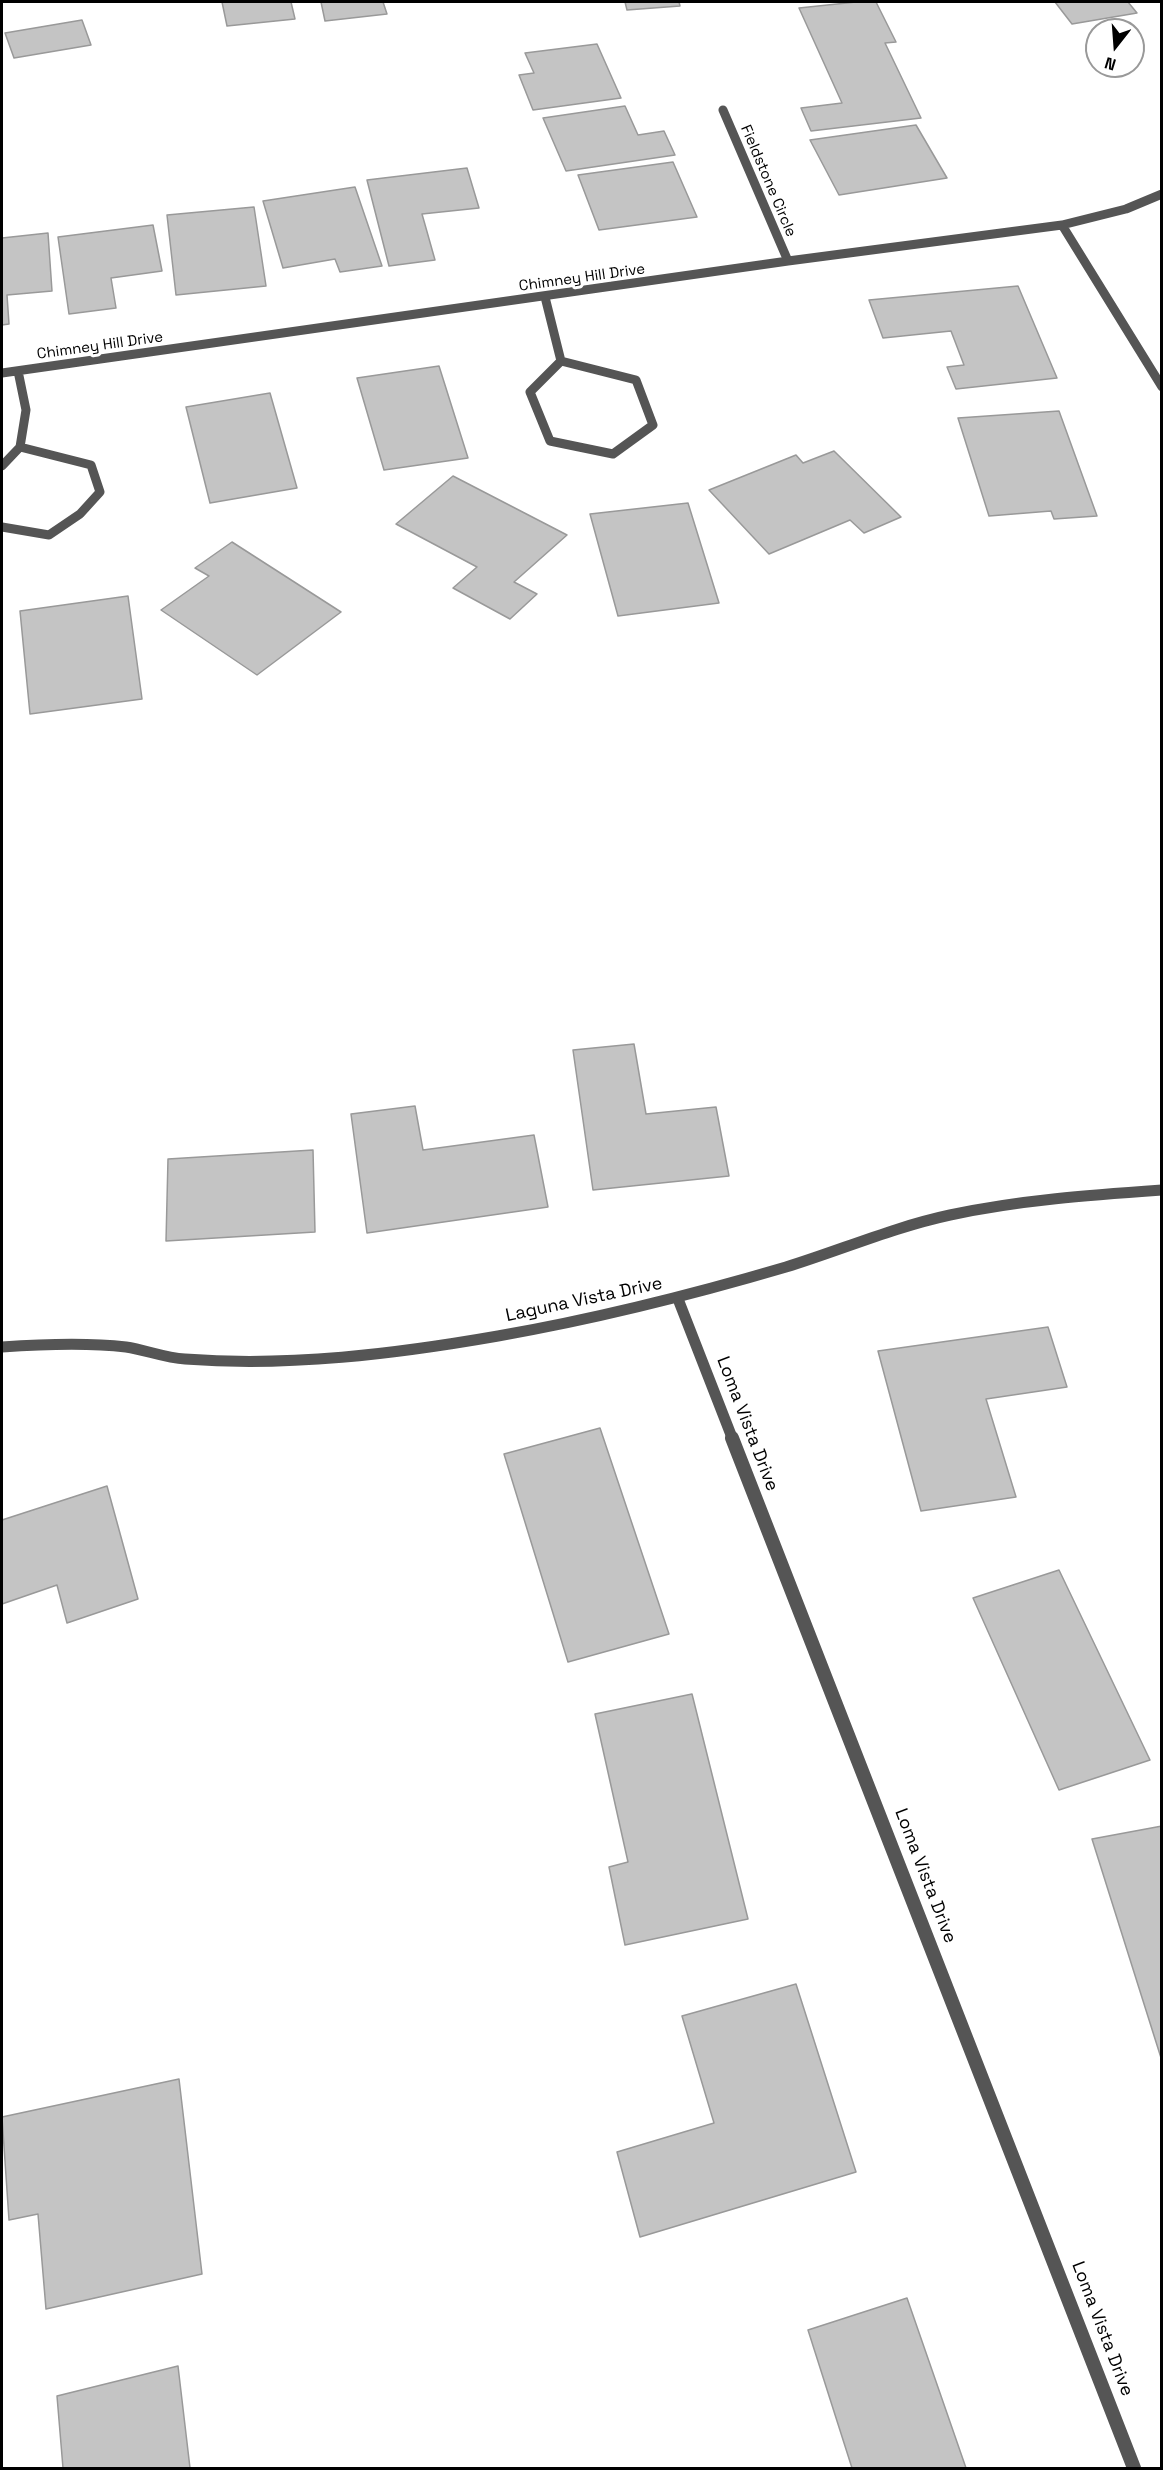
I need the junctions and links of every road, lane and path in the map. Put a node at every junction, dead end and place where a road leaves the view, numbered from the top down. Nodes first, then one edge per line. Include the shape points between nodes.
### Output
1 (723, 110) dead end
2 (1161, 194) edge
3 (1062, 225) junction
4 (788, 261) junction
5 (545, 297) junction
6 (561, 361) junction
7 (18, 371) junction
8 (2, 373) edge
9 (1161, 387) edge
10 (20, 447) junction
11 (2, 466) edge
12 (2, 527) edge
13 (1161, 1190) edge
14 (678, 1299) junction
15 (2, 1347) edge
16 (1134, 2469) edge

1 - 4 street, Fieldstone Circle
2 - 3 street, Chimney Hill Drive via 1126,209
3 - 4 street, Chimney Hill Drive
3 - 9 street
4 - 5 street, Chimney Hill Drive
5 - 6 street
5 - 7 street, Chimney Hill Drive
6 - 6 street via 530,392 550,441 613,454 653,425 636,380
7 - 8 street, Chimney Hill Drive
7 - 10 street via 26,411
10 - 11 street
10 - 12 street via 90,465 100,492 80,514 50,535
13 - 14 street, Laguna Vista Drive via 1078,1195 965,1212 918,1223
14 - 15 street, Laguna Vista Drive via 498,1336 390,1352 279,1360 180,1359 93,1344
14 - 16 street, Loma Vista Drive

